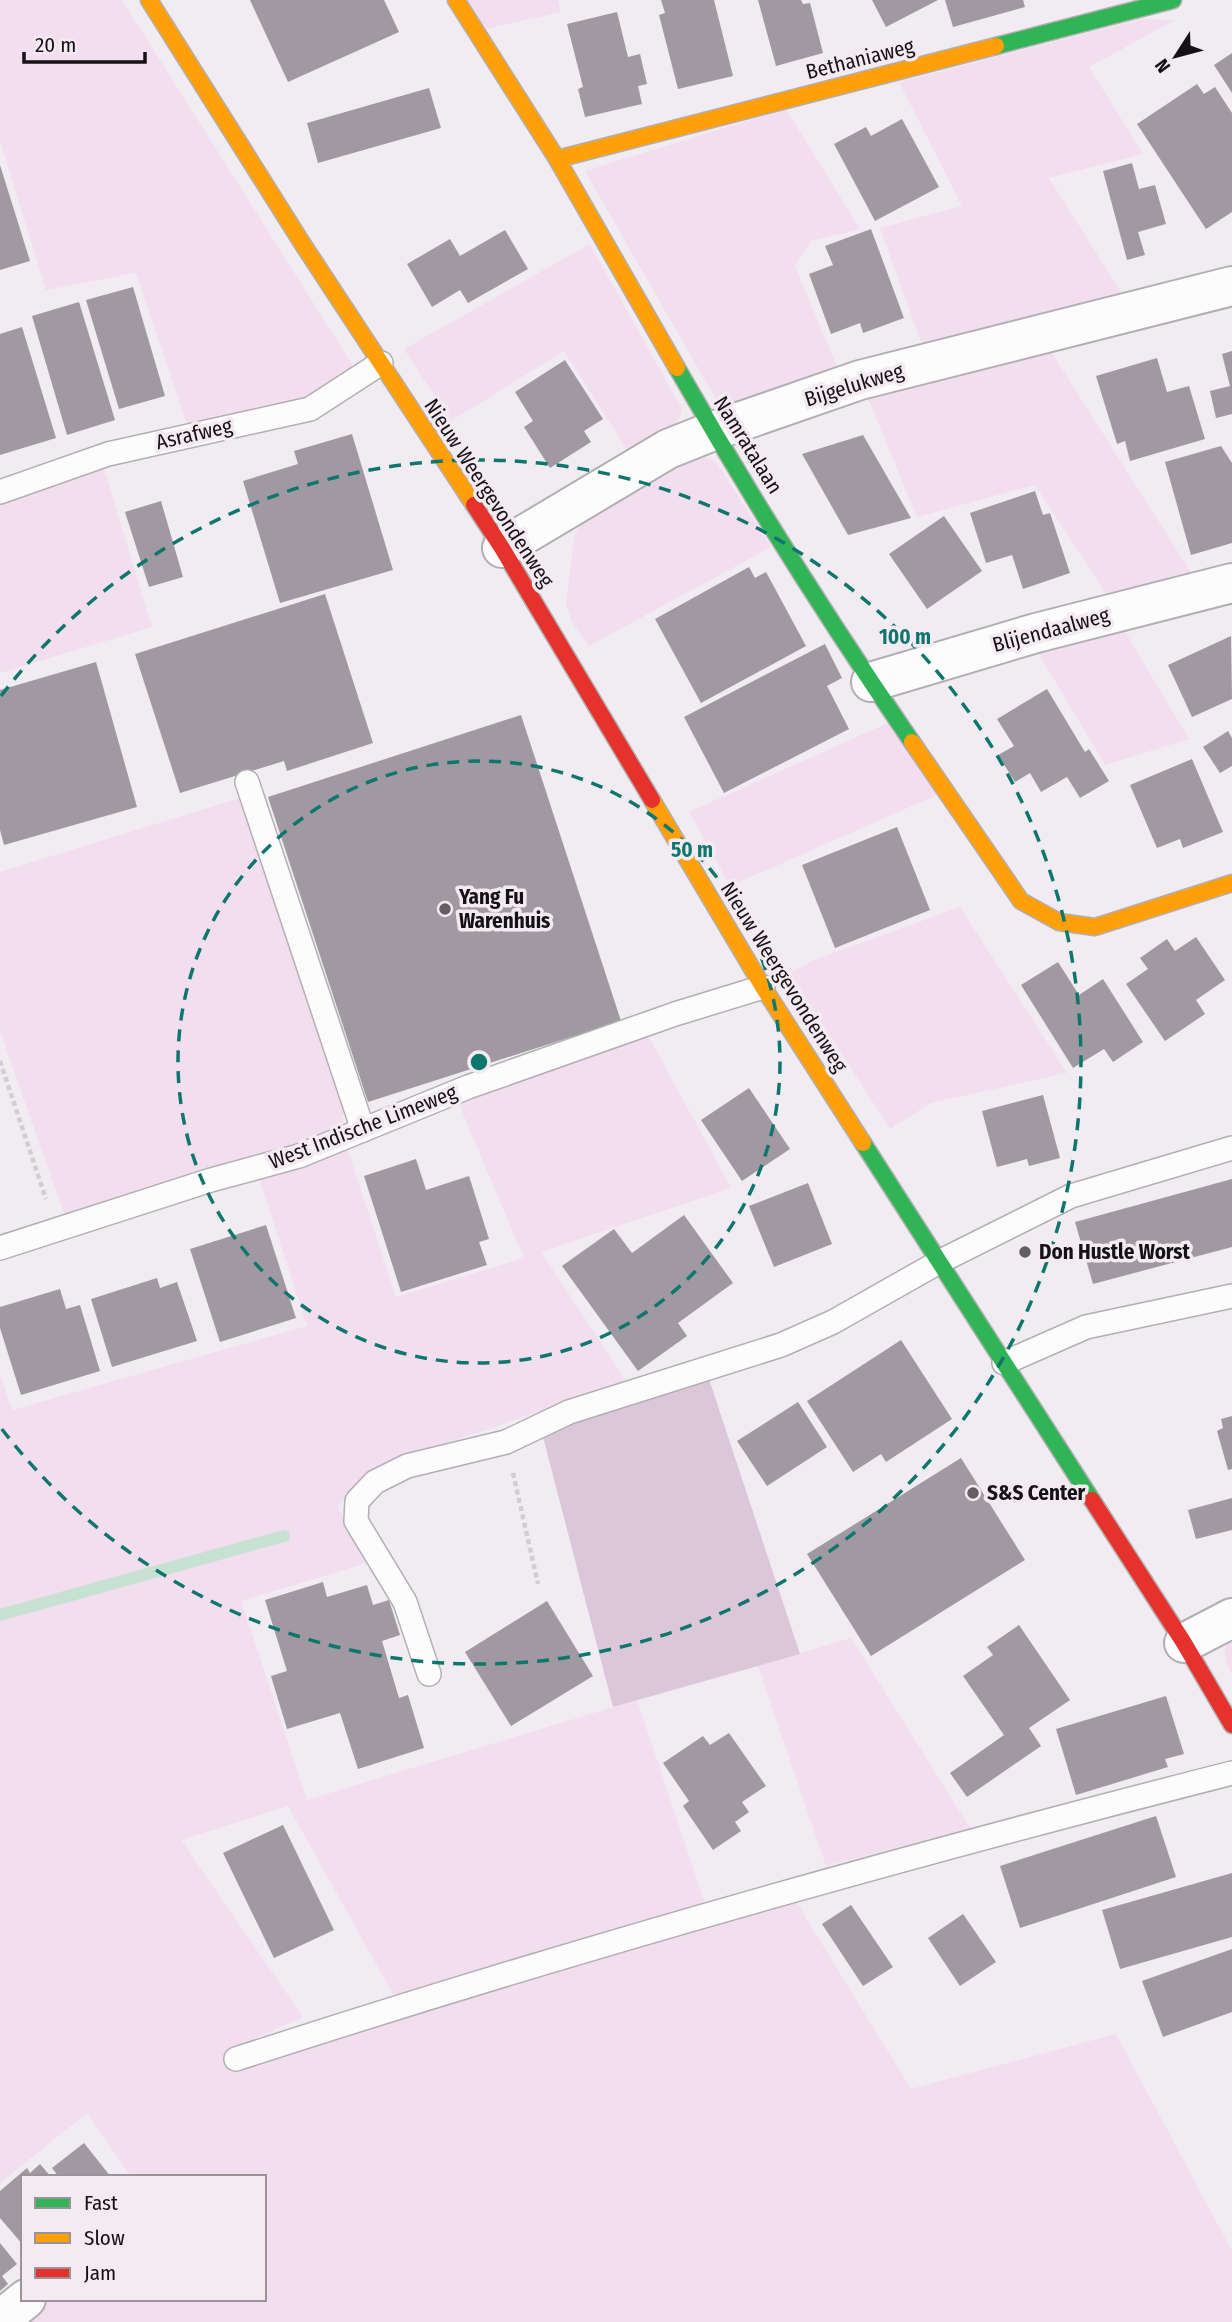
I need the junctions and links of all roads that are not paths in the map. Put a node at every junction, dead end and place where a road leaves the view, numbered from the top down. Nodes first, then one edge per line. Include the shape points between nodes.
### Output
1 (149, 0) edge
2 (456, 0) edge
3 (1173, 0) edge
4 (557, 159) junction
5 (1232, 286) edge
6 (381, 363) junction
7 (713, 431) junction
8 (0, 492) edge
9 (502, 548) junction
10 (1232, 583) edge
11 (871, 682) junction
12 (247, 782) dead end
13 (1232, 883) edge
14 (763, 987) junction
15 (363, 1130) junction
16 (1232, 1148) edge
17 (0, 1248) edge
18 (939, 1262) junction
19 (1232, 1296) edge
20 (1004, 1363) junction
21 (1232, 1618) edge
22 (1184, 1643) junction
23 (429, 1674) dead end
24 (1232, 1725) edge
25 (1232, 1773) edge
26 (236, 2059) dead end
27 (24, 2301) edge
28 (0, 2320) edge

1 - 6 street, Nieuw Weergevondenweg
2 - 4 street, Namratalaan
3 - 4 street, Bethaniaweg
4 - 7 street, Namratalaan
5 - 7 street, Bijgelukweg via 860,380
6 - 8 lane, Asrafweg via 310,409 108,454
6 - 9 street, Nieuw Weergevondenweg
7 - 9 street, Bijgelukweg via 668,449
7 - 11 street, Namratalaan
9 - 14 street, Nieuw Weergevondenweg
10 - 11 street, Blijendaalweg via 1035,633
11 - 13 street, Namratalaan via 1021,901 1059,922 1095,927
12 - 15 lane
14 - 15 lane, West Indische Limeweg via 468,1087
14 - 18 street, Nieuw Weergevondenweg
15 - 17 lane, West Indische Limeweg via 299,1156
16 - 18 lane via 1071,1196
18 - 20 street, Nieuw Weergevondenweg
18 - 23 lane via 833,1322 781,1345 569,1412 506,1442 407,1466 375,1482 357,1501 356,1521 405,1602
19 - 20 lane via 1086,1327
20 - 22 street, Nieuw Weergevondenweg
21 - 22 street
22 - 24 street, Nieuw Weergevondenweg
25 - 26 lane via 691,1920
27 - 28 street

